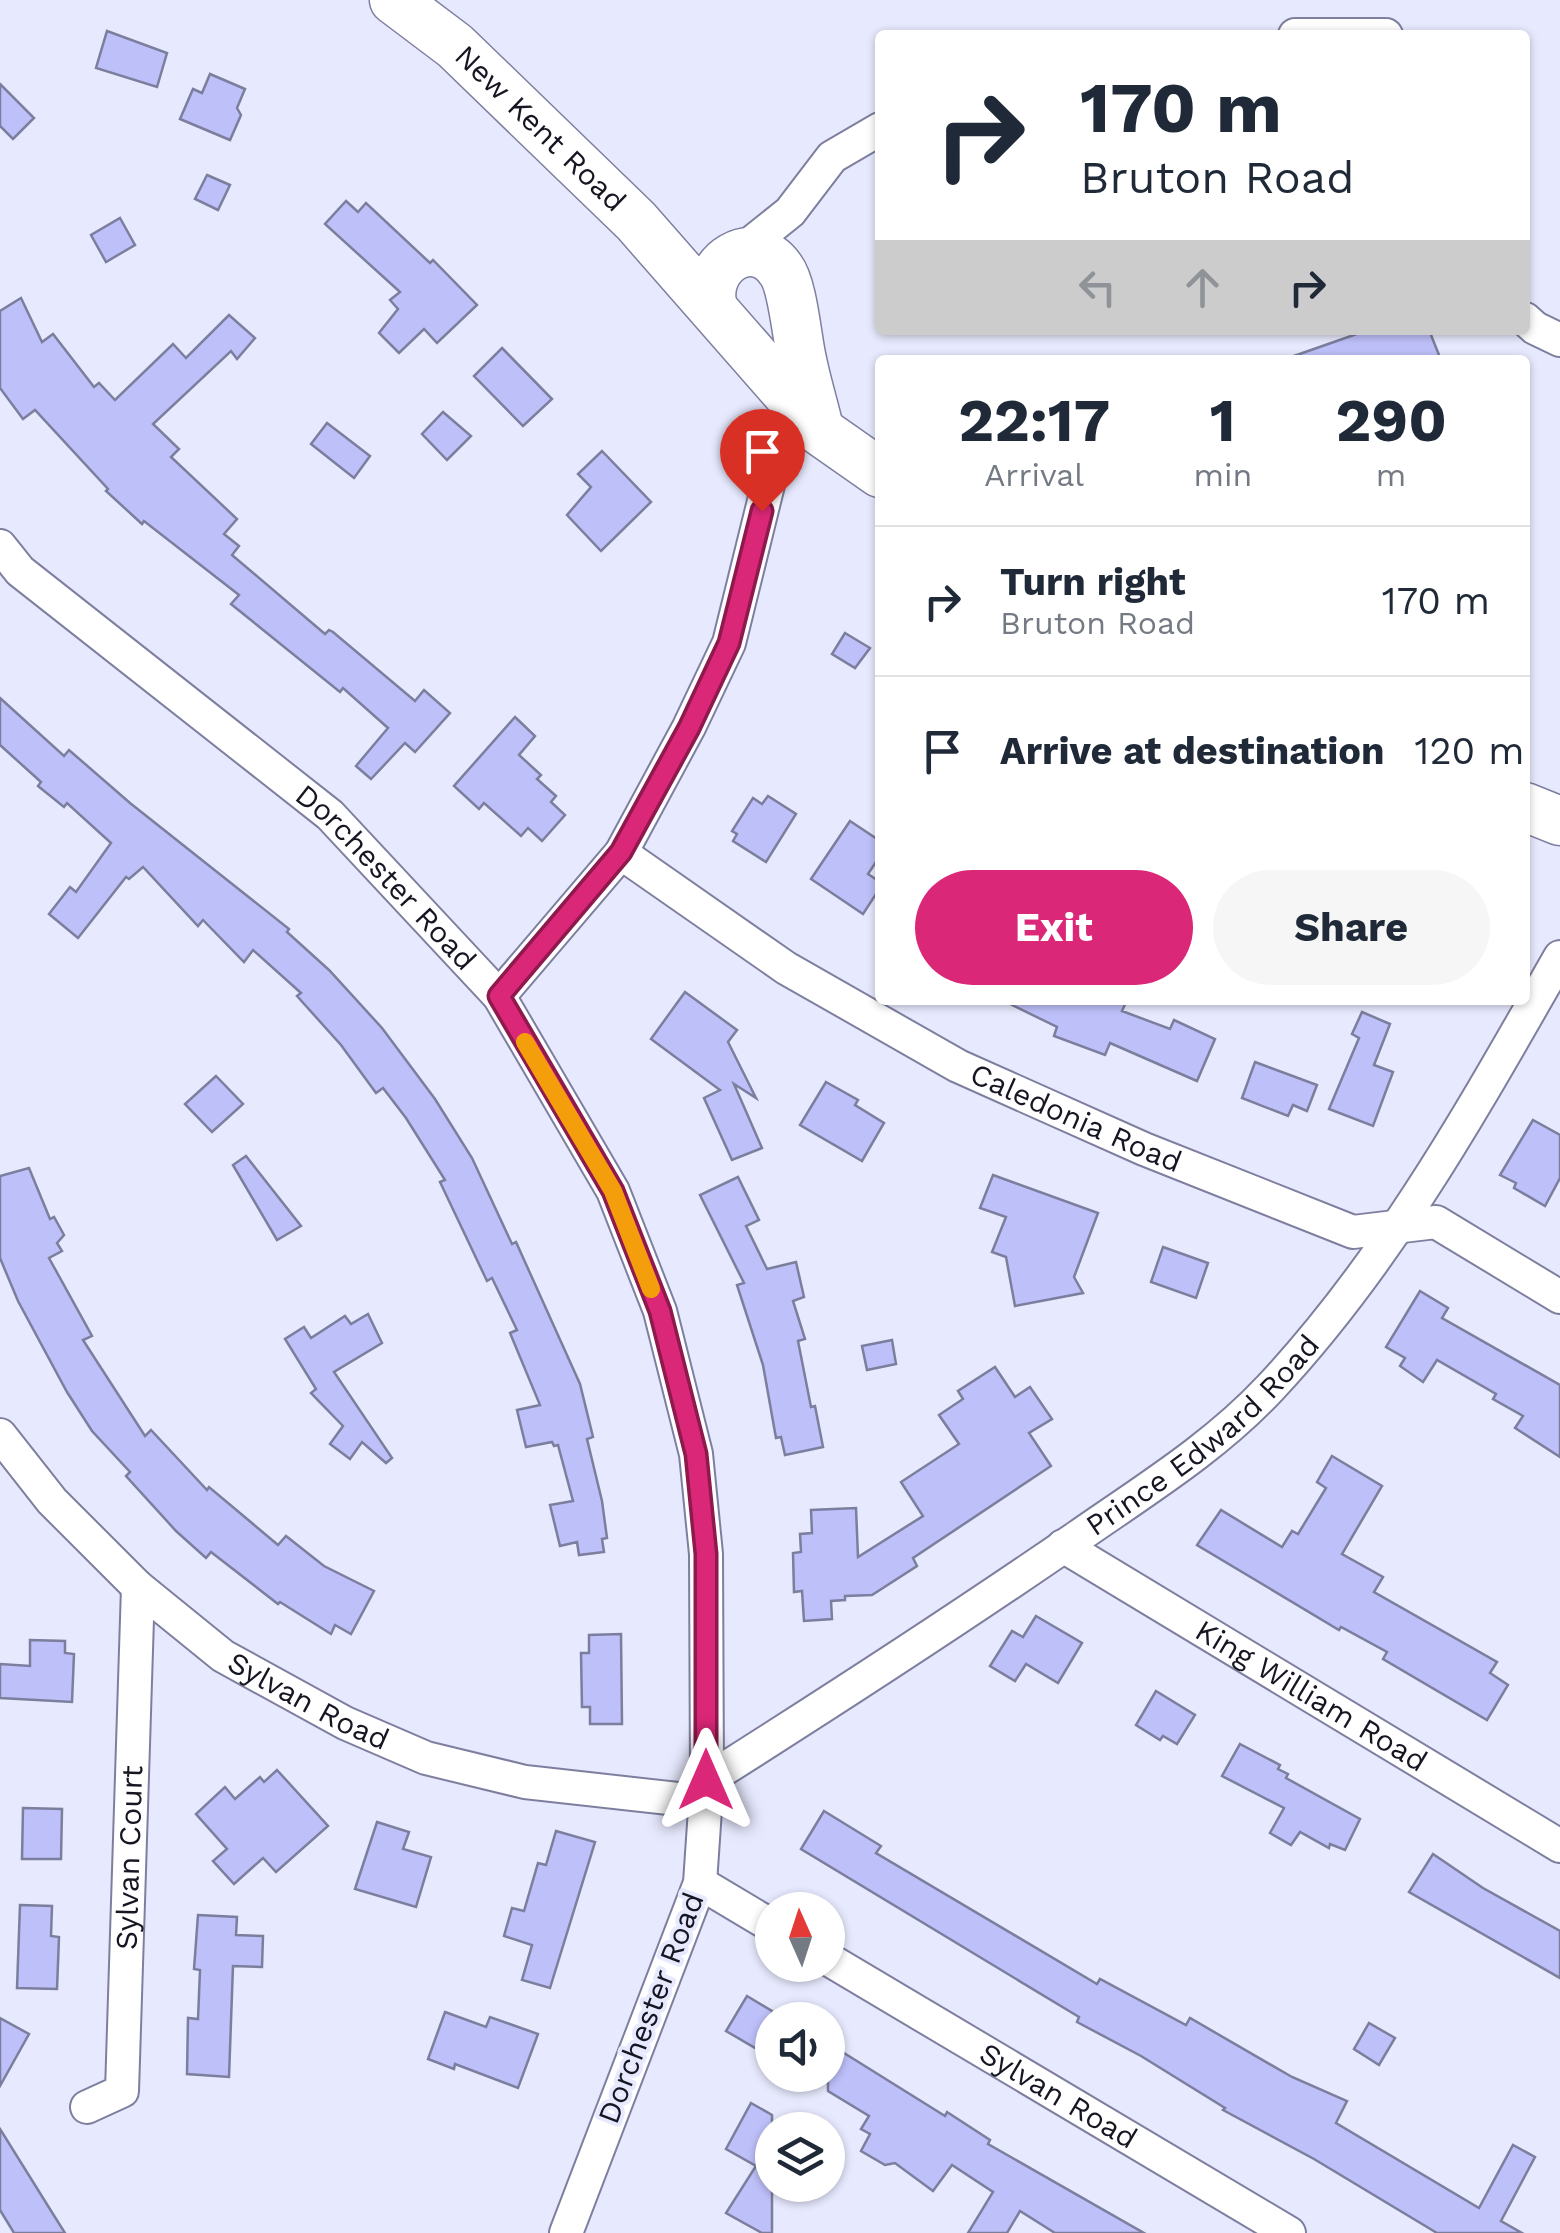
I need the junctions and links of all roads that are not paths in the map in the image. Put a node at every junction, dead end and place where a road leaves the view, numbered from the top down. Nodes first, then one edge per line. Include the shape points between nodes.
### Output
1 (394, 0) edge
2 (875, 132) edge
3 (790, 212) junction
4 (636, 221) junction
5 (729, 259) junction
6 (788, 290) junction
7 (721, 318) junction
8 (1530, 324) edge
9 (1560, 340) edge
10 (805, 414) junction
11 (875, 469) edge
12 (0, 546) edge
13 (1530, 809) edge
14 (1560, 820) edge
15 (621, 852) junction
16 (1560, 956) edge
17 (499, 996) junction
18 (1399, 1226) junction
19 (1560, 1297) edge
20 (0, 1435) edge
21 (1064, 1546) junction
22 (138, 1588) junction
23 (706, 1791) junction
24 (1560, 1846) edge
25 (700, 1883) junction
26 (755, 1916) edge
27 (845, 1969) edge
28 (87, 2107) dead end
29 (566, 2233) edge
30 (1288, 2233) edge

1 - 4 street, New Kent Road via 455,46
2 - 3 street via 832,157
3 - 5 street
3 - 6 street
4 - 5 street, New Kent Road
4 - 7 street, New Kent Road
5 - 6 street, New Kent Road via 761,255 782,271
5 - 7 street via 710,283
6 - 7 street via 778,320 766,328 754,332
6 - 10 street
7 - 10 street, New Kent Road
8 - 9 street
10 - 11 street, New Kent Road
10 - 15 street via 729,643
12 - 17 street, Dorchester Road via 20,571 330,815
13 - 14 street
15 - 17 street
15 - 18 street, Caledonia Road via 786,968 958,1066 1144,1150 1354,1232
16 - 18 street, Prince Edward Road
17 - 23 street, Dorchester Road via 613,1191 660,1311 696,1454 706,1554
18 - 19 street, Caledonia Road via 1436,1222
18 - 21 street, Prince Edward Road via 1348,1299 1268,1391 1196,1454
20 - 22 street, Sylvan Road via 52,1501
21 - 23 street, Prince Edward Road
21 - 24 street, King William Road
22 - 23 street, Sylvan Road via 223,1656 345,1723 426,1758 525,1782
22 - 28 street, Sylvan Court via 122,2091
23 - 25 street, Dorchester Road
25 - 26 street
25 - 29 street, Dorchester Road
27 - 30 street, Sylvan Road

